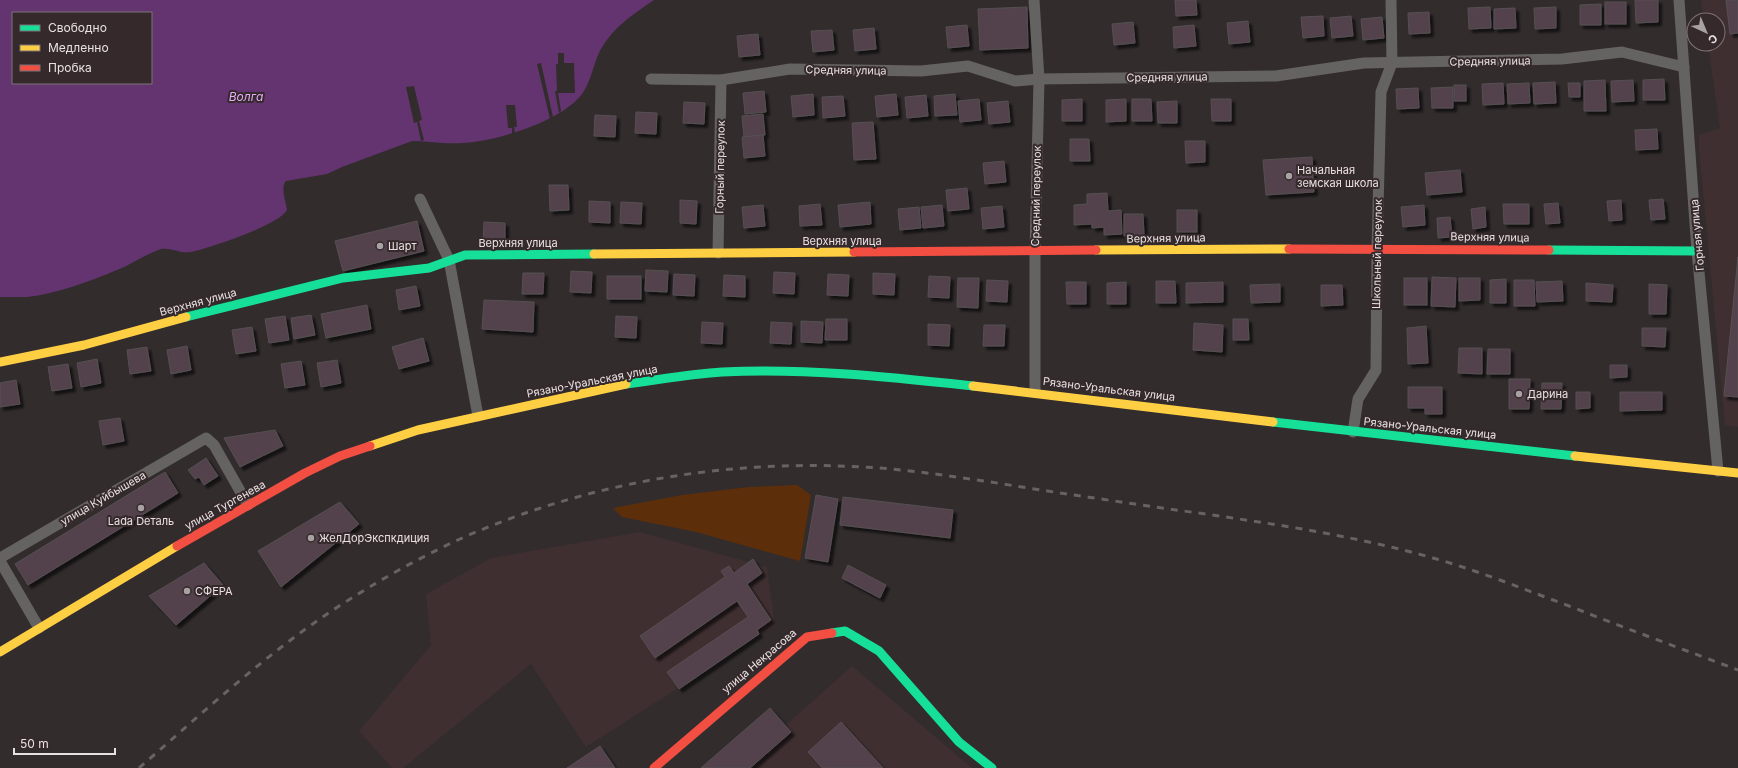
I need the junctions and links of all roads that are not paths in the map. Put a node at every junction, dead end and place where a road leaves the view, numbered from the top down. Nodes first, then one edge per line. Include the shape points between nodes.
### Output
1 (1034, 0) edge
2 (1391, 0) edge
3 (1679, 0) edge
4 (1392, 62) junction
5 (1684, 67) junction
6 (652, 79) dead end
7 (1039, 79) junction
8 (721, 80) junction
9 (420, 199) dead end
10 (1377, 248) junction
11 (1035, 251) junction
12 (1697, 251) junction
13 (718, 253) junction
14 (449, 260) junction
15 (0, 362) edge
16 (1035, 392) junction
17 (478, 416) junction
18 (1353, 432) junction
19 (1718, 471) junction
20 (1738, 472) edge
21 (248, 505) junction
22 (0, 558) edge
23 (0, 561) edge
24 (39, 628) junction
25 (0, 652) edge
26 (654, 768) edge
27 (992, 768) edge

1 - 7 street, Средний переулок
2 - 4 street, Школьный переулок
3 - 5 street, Горная улица
4 - 5 street, Средняя улица via 1562,59 1622,52
4 - 7 street, Средняя улица via 1364,63 1276,76
4 - 10 street, Школьный переулок via 1381,92
5 - 12 street, Горная улица
6 - 8 street, Средняя улица
7 - 8 street, Средняя улица via 1015,81 968,66 921,71 790,69
7 - 11 street, Средний переулок
8 - 13 street, Горный переулок
9 - 14 street
10 - 11 street, Верхняя улица
10 - 12 street, Верхняя улица
10 - 18 street, Школьный переулок via 1376,370 1358,400
11 - 13 street, Верхняя улица
11 - 16 street, Средний переулок
12 - 19 street, Горная улица
13 - 14 street, Верхняя улица via 465,255
14 - 15 street, Верхняя улица via 429,268 343,278 84,345
14 - 17 street
16 - 17 street, Рязано-Уральская улица via 848,373 721,372 626,384
16 - 18 street, Рязано-Уральская улица
17 - 21 street, улица Тургенева via 418,430 340,456
18 - 19 street, Рязано-Уральская улица
19 - 20 street, Рязано-Уральская улица
21 - 22 street, улица Куйбышева via 214,445 206,438
21 - 24 street, улица Тургенева
23 - 24 street
24 - 25 street, улица Тургенева
26 - 27 street, улица Некрасова via 807,637 844,632 879,651 959,742

